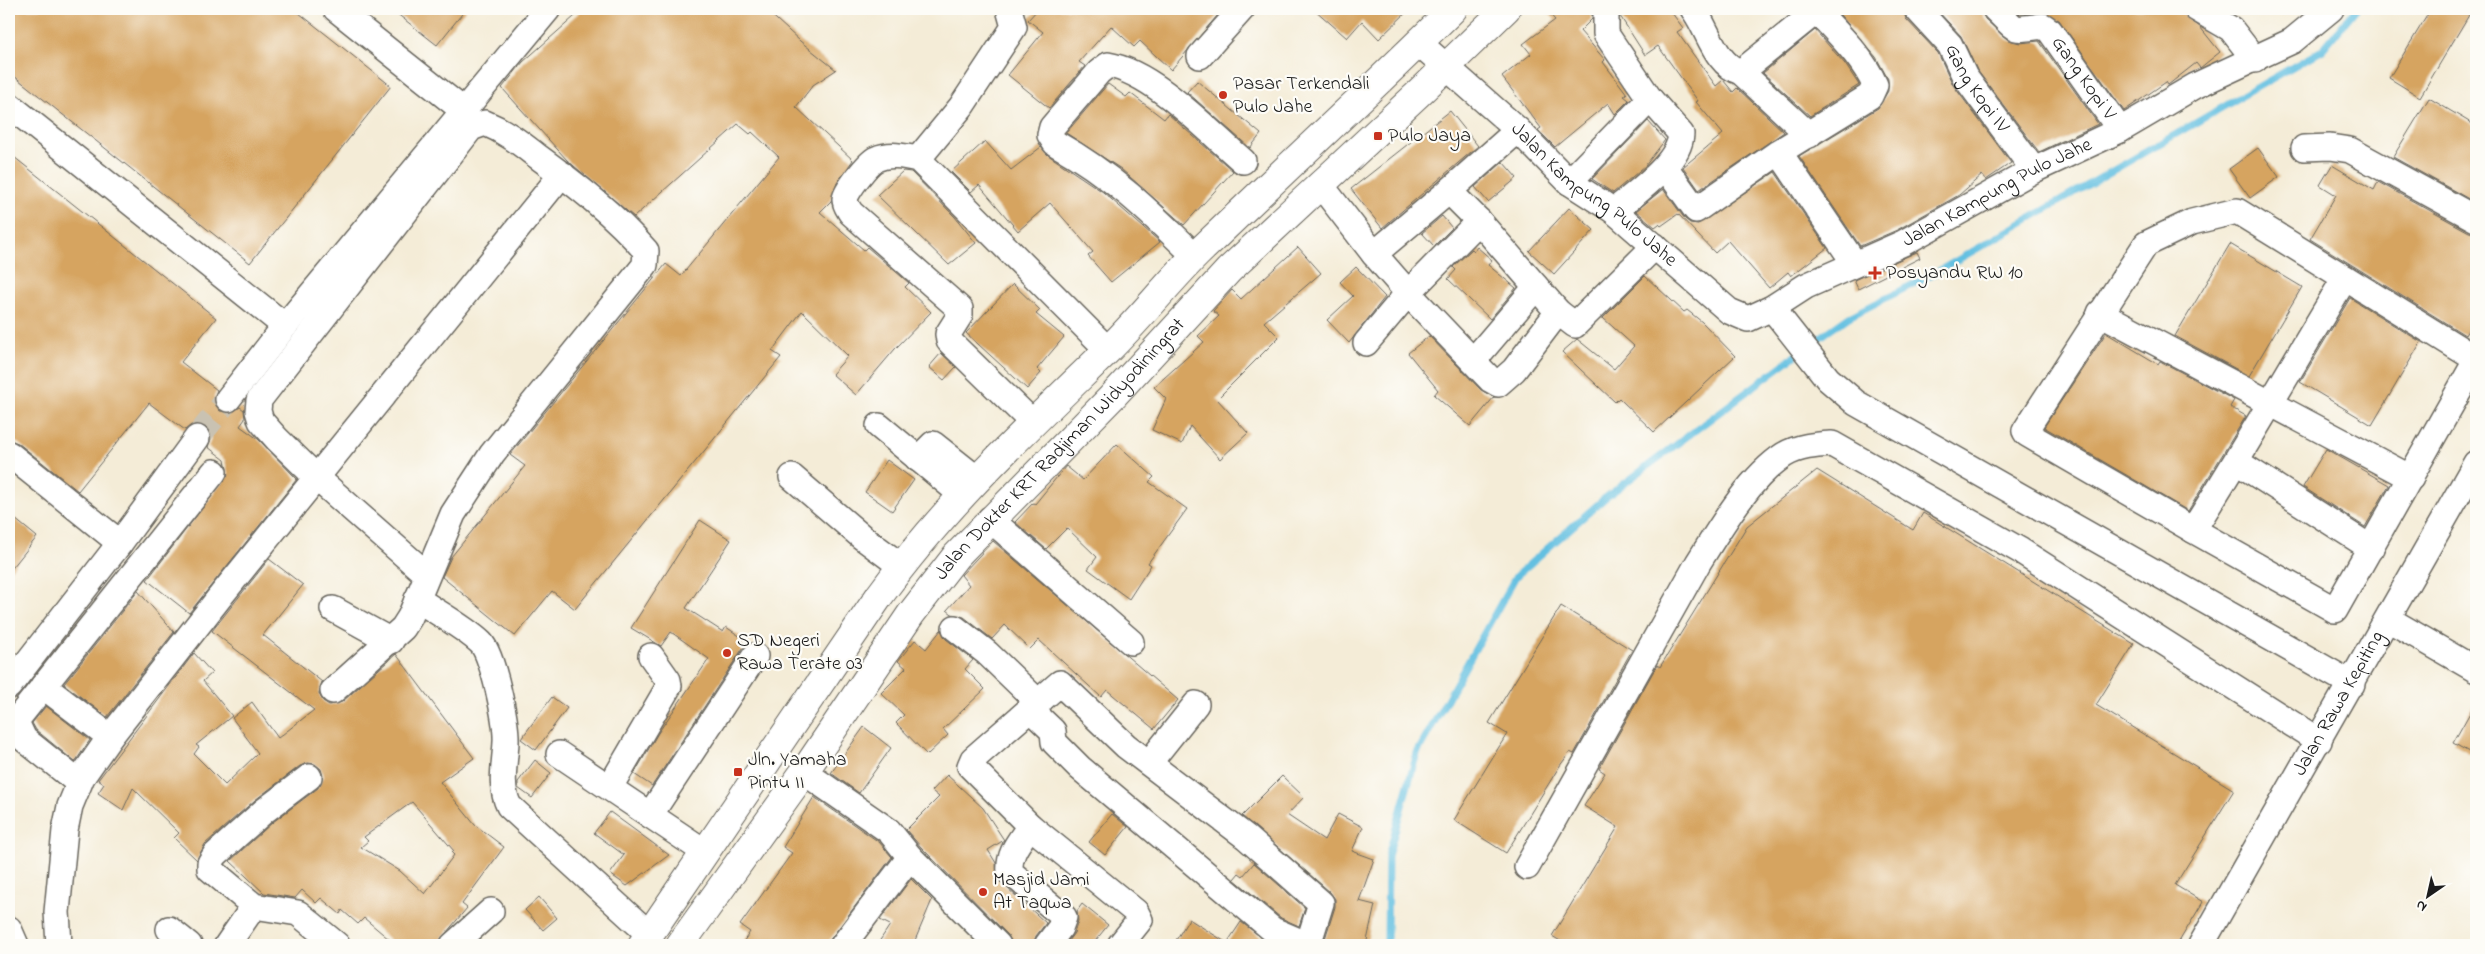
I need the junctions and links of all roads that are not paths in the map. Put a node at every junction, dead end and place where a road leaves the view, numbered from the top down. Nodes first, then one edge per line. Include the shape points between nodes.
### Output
1 (336, 9) edge
2 (548, 9) edge
3 (1009, 9) edge
4 (1242, 9) edge
5 (1453, 9) edge
6 (1506, 9) edge
7 (1606, 9) edge
8 (1693, 9) edge
9 (1916, 9) edge
10 (1996, 9) edge
11 (2197, 9) edge
12 (2331, 9) edge
13 (1818, 10) edge
14 (1419, 43) junction
15 (1200, 56) dead end
16 (2255, 60) junction
17 (1446, 68) junction
18 (1736, 70) junction
19 (1650, 99) junction
20 (9, 106) edge
21 (464, 111) junction
22 (1518, 130) junction
23 (2120, 130) junction
24 (1809, 135) junction
25 (2304, 148) dead end
26 (1779, 152) junction
27 (918, 159) junction
28 (1243, 161) dead end
29 (1665, 167) junction
30 (2034, 170) junction
31 (562, 174) junction
32 (1569, 182) junction
33 (1320, 184) junction
34 (1449, 191) junction
35 (1614, 211) junction
36 (2476, 220) edge
37 (1479, 221) junction
38 (1655, 246) junction
39 (1374, 254) junction
40 (1195, 256) junction
41 (1855, 264) junction
42 (2345, 278) junction
43 (1536, 287) junction
44 (1408, 293) junction
45 (1558, 312) junction
46 (2100, 314) junction
47 (1778, 315) junction
48 (285, 326) junction
49 (1366, 344) dead end
50 (1108, 350) junction
51 (2476, 360) edge
52 (1473, 361) junction
53 (228, 399) tunnel mouth
54 (2269, 403) junction
55 (1032, 422) junction
56 (879, 426) dead end
57 (197, 438) tunnel mouth
58 (9, 454) edge
59 (2237, 462) junction
60 (2476, 463) edge
61 (214, 472) dead end
62 (792, 477) dead end
63 (317, 478) junction
64 (2411, 478) junction
65 (969, 487) junction
66 (990, 520) junction
67 (2193, 530) junction
68 (120, 543) junction
69 (2371, 548) junction
70 (901, 566) junction
71 (426, 574) junction
72 (418, 599) junction
73 (333, 609) dead end
74 (2388, 619) junction
75 (860, 624) junction
76 (955, 628) dead end
77 (391, 641) junction
78 (1131, 642) dead end
79 (889, 645) junction
80 (651, 656) dead end
81 (755, 656) dead end
82 (2476, 670) edge
83 (2352, 684) junction
84 (9, 686) edge
85 (43, 686) junction
86 (333, 691) dead end
87 (1196, 704) dead end
88 (1035, 706) junction
89 (110, 737) junction
90 (2319, 741) junction
91 (559, 754) dead end
92 (1148, 763) junction
93 (804, 772) junction
94 (309, 777) dead end
95 (79, 783) junction
96 (610, 786) junction
97 (650, 814) junction
98 (1030, 826) junction
99 (705, 852) junction
100 (910, 857) junction
101 (1527, 867) dead end
102 (254, 906) junction
103 (491, 911) dead end
104 (9, 929) edge
105 (169, 929) dead end
106 (646, 940) edge
107 (16, 945) edge
108 (59, 945) edge
109 (189, 945) edge
110 (227, 945) edge
111 (336, 945) edge
112 (453, 945) edge
113 (680, 945) edge
114 (843, 945) edge
115 (998, 945) edge
116 (1047, 945) edge
117 (1120, 945) edge
118 (1308, 945) edge
119 (2201, 945) edge

1 - 21 street
2 - 21 street
3 - 27 street via 1014,27 961,108
4 - 15 street
5 - 14 main road, Jalan Dokter KRT Radjiman Widyodiningrat
6 - 17 main road, Jalan Dokter KRT Radjiman Widyodiningrat
7 - 19 street via 1606,34
8 - 18 street via 1723,62
9 - 30 street, Gang Kopi IV via 1950,45 1965,78
10 - 23 street, Gang Kopi V via 2008,25 2019,30 2043,26 2050,31
11 - 16 street via 2231,29
12 - 16 street, Jalan Kampung Pulo Jahe via 2292,41
13 - 18 street
13 - 24 street via 1849,45 1875,85 1870,96
14 - 17 street, Jalan Kampung Pulo Jahe
14 - 40 main road, Jalan Dokter KRT Radjiman Widyodiningrat
16 - 23 street, Jalan Kampung Pulo Jahe via 2195,86
17 - 22 street, Jalan Kampung Pulo Jahe
17 - 33 main road, Jalan Dokter KRT Radjiman Widyodiningrat
18 - 24 street
19 - 29 street via 1681,134 1678,149
19 - 32 street
20 - 48 street
21 - 48 street
22 - 32 street, Jalan Kampung Pulo Jahe
22 - 34 street
23 - 30 street, Jalan Kampung Pulo Jahe
24 - 26 street
25 - 36 street via 2350,150
26 - 29 street via 1696,210
26 - 41 street
27 - 50 street
27 - 55 street via 900,156 875,159 845,197 845,205 960,309 960,315 948,334 949,341
28 - 40 street via 1165,94 1118,66 1108,65 1099,72 1052,127 1050,134 1055,143 1105,173
29 - 35 street
30 - 41 street, Jalan Kampung Pulo Jahe via 1920,234
31 - 63 street
31 - 63 street via 500,129 485,123 471,128 259,400 261,421
31 - 71 street via 633,236 646,251 645,265 492,454 453,514
32 - 35 street, Jalan Kampung Pulo Jahe
33 - 39 street
33 - 66 main road, Jalan Dokter KRT Radjiman Widyodiningrat via 1229,270 1111,398
34 - 37 street
34 - 39 street
35 - 38 street, Jalan Kampung Pulo Jahe
37 - 43 street
37 - 44 street
38 - 45 street via 1580,323 1568,322
38 - 47 street, Jalan Kampung Pulo Jahe via 1729,311 1748,319
39 - 44 street
40 - 50 main road, Jalan Dokter KRT Radjiman Widyodiningrat
41 - 47 street, Jalan Kampung Pulo Jahe via 1806,286
42 - 46 street via 2238,211 2192,222 2146,244
42 - 51 street
42 - 54 street
43 - 45 street
43 - 52 street
44 - 49 street
44 - 52 street
45 - 52 street via 1514,370 1498,384
46 - 54 street
46 - 67 street via 2025,431
47 - 83 street via 1828,379 1856,402
48 - 53 street
50 - 55 main road, Jalan Dokter KRT Radjiman Widyodiningrat
51 - 64 street
54 - 59 street
54 - 64 street
55 - 65 main road, Jalan Dokter KRT Radjiman Widyodiningrat
56 - 65 street via 918,459
57 - 68 street
58 - 68 street
59 - 67 street
59 - 69 street
60 - 74 street, Jalan Rawa Kepiting
61 - 85 street
62 - 70 street via 862,538
63 - 71 street
63 - 89 street
64 - 69 street
65 - 70 main road, Jalan Dokter KRT Radjiman Widyodiningrat
66 - 78 street
66 - 79 main road, Jalan Dokter KRT Radjiman Widyodiningrat via 956,556
67 - 69 street via 2335,610
68 - 84 street
70 - 75 main road, Jalan Dokter KRT Radjiman Widyodiningrat
71 - 72 street
72 - 77 street via 403,628
72 - 106 street via 481,643 489,655 506,729 502,782 508,806
73 - 77 street
74 - 82 street
74 - 83 street, Jalan Rawa Kepiting
75 - 79 main road via 879,629
75 - 99 main road, Jalan Dokter KRT Radjiman Widyodiningrat
76 - 88 street via 987,653
77 - 86 street
79 - 93 main road, Jalan Dokter KRT Radjiman Widyodiningrat
80 - 96 street via 669,686
81 - 97 street
83 - 90 street, Jalan Rawa Kepiting
85 - 89 street
85 - 95 street via 19,718 20,735
87 - 92 street
88 - 92 street via 1060,683
88 - 98 street via 973,759 970,766
88 - 118 street via 1053,731 1054,742 1080,768 1273,930
89 - 95 street
90 - 101 street via 2021,551 1832,444 1809,445 1785,455 1760,476 1724,522
90 - 119 street, Jalan Rawa Kepiting
91 - 96 street
92 - 118 street via 1246,836 1321,903
93 - 100 street via 889,831
93 - 113 main road, Jalan Dokter KRT Radjiman Widyodiningrat
94 - 102 street via 264,810 210,863 210,869
95 - 108 street via 65,830 57,912
96 - 97 street
97 - 99 street
98 - 116 street via 1009,861 1010,872 1064,917
98 - 117 street via 1136,912 1140,920
99 - 106 main road, Jalan Dokter KRT Radjiman Widyodiningrat
100 - 114 street
100 - 115 street
102 - 110 street
102 - 111 street via 298,913
103 - 112 street
104 - 107 street
105 - 109 street

